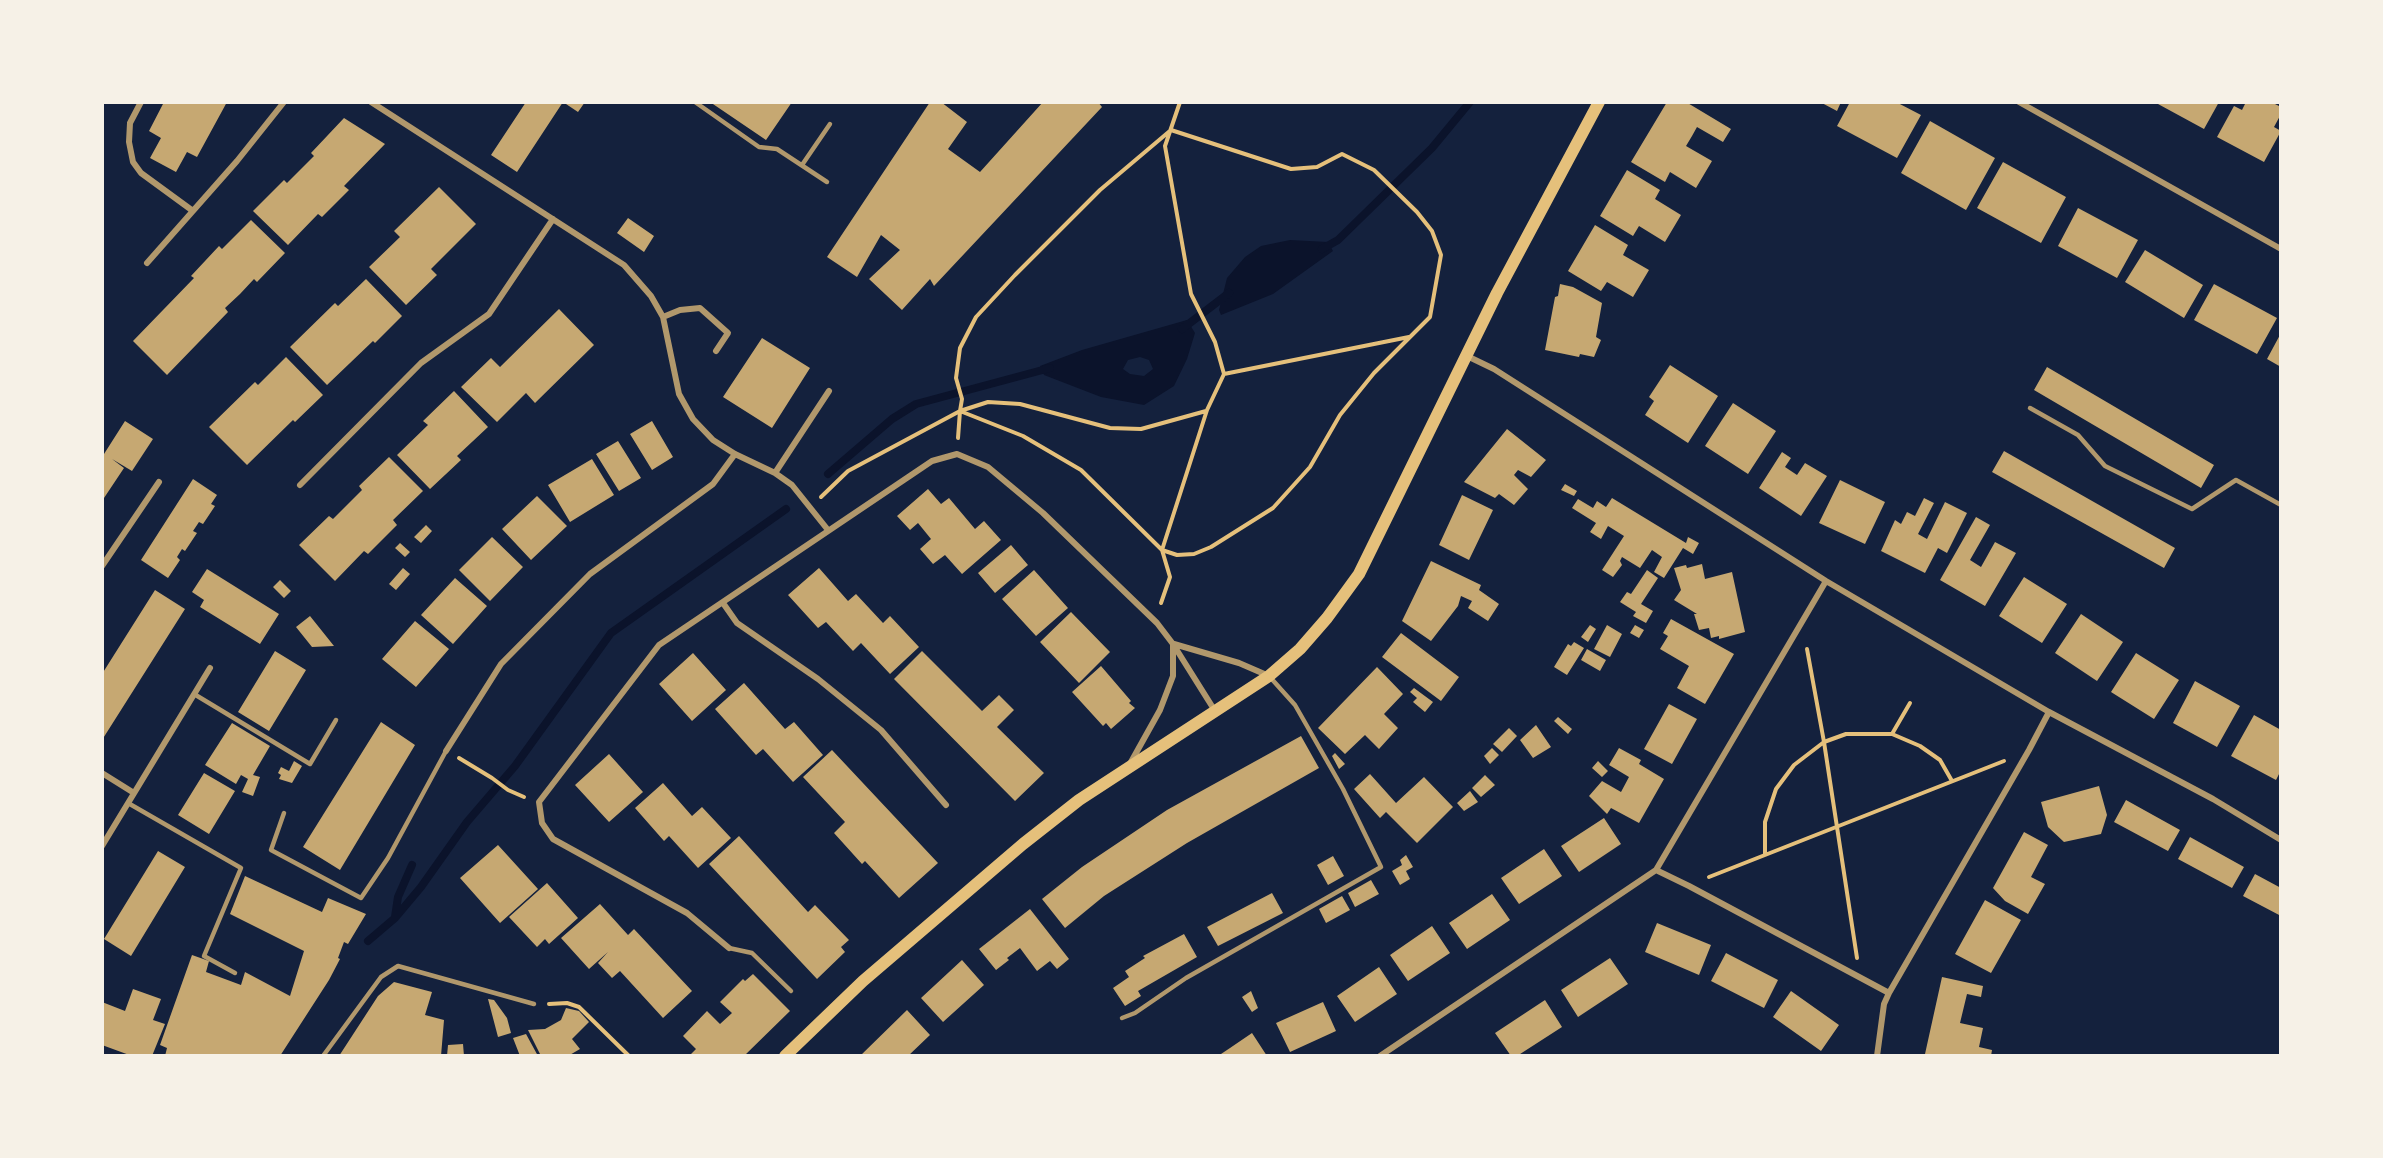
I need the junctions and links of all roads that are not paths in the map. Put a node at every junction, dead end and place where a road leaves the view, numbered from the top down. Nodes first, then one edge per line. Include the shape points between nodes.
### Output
1 (141, 102) edge
2 (284, 102) edge
3 (370, 102) edge
4 (695, 102) edge
5 (2019, 102) edge
6 (1594, 104) edge
7 (830, 124) dead end
8 (802, 165) junction
9 (826, 182) dead end
10 (193, 212) junction
11 (553, 219) junction
12 (2281, 249) edge
13 (147, 262) dead end
14 (663, 317) junction
15 (716, 351) dead end
16 (1467, 356) junction
17 (829, 391) dead end
18 (2030, 408) dead end
19 (735, 454) junction
20 (775, 473) junction
21 (159, 482) dead end
22 (300, 484) dead end
23 (2281, 505) edge
24 (828, 530) junction
25 (102, 566) edge
26 (1827, 581) junction
27 (723, 603) junction
28 (1173, 644) junction
29 (210, 668) dead end
30 (1269, 676) junction
31 (194, 694) junction
32 (1215, 711) junction
33 (2049, 712) junction
34 (336, 720) dead end
35 (446, 751) joint
36 (1129, 766) junction
37 (102, 773) edge
38 (134, 793) junction
39 (128, 803) junction
40 (946, 805) dead end
41 (284, 813) dead end
42 (2281, 840) edge
43 (102, 846) edge
44 (1656, 870) junction
45 (729, 948) joint
46 (235, 973) dead end
47 (790, 991) dead end
48 (1890, 993) junction
49 (534, 1004) dead end
50 (1122, 1018) dead end
51 (323, 1056) edge
52 (785, 1056) edge
53 (1380, 1056) edge
54 (1877, 1056) edge

1 - 10 street via 130,123 133,162 141,173
2 - 10 street
3 - 11 street
4 - 8 lane via 759,147 777,149
5 - 12 street
6 - 16 main road
7 - 8 lane
8 - 9 lane
10 - 13 street
11 - 14 street via 624,265
11 - 22 street via 489,314 421,363
14 - 15 street via 700,308 728,333
14 - 19 street via 684,403 706,433
16 - 26 street via 1494,369
16 - 30 main road via 1359,574 1300,649
17 - 20 street
18 - 23 lane via 2078,435 2105,466 2192,509 2236,480
19 - 20 street
19 - 35 street via 713,484 590,573 501,664
20 - 24 street via 792,485
21 - 25 street
24 - 27 street
24 - 28 street via 932,462 957,454 987,467 1019,493 1146,612
26 - 33 street
26 - 44 street
27 - 40 street via 736,623 818,679 881,730
27 - 45 street via 659,645 539,802 542,824 553,839 687,913
28 - 30 street
28 - 32 street
28 - 36 street via 1173,676 1160,710
29 - 31 street
30 - 32 main road
30 - 50 lane via 1295,705 1343,789 1381,867
31 - 34 lane via 310,764
31 - 38 street
32 - 36 main road
33 - 42 street via 2213,799
33 - 48 street
35 - 41 lane via 388,858 361,898 271,850
36 - 52 main road via 1023,844 863,981
37 - 38 street
38 - 39 street
39 - 43 street
39 - 46 lane via 241,868 204,956
44 - 48 street
44 - 53 street
45 - 47 lane via 752,953
48 - 54 street via 1884,1004
49 - 51 lane via 398,966 381,977

